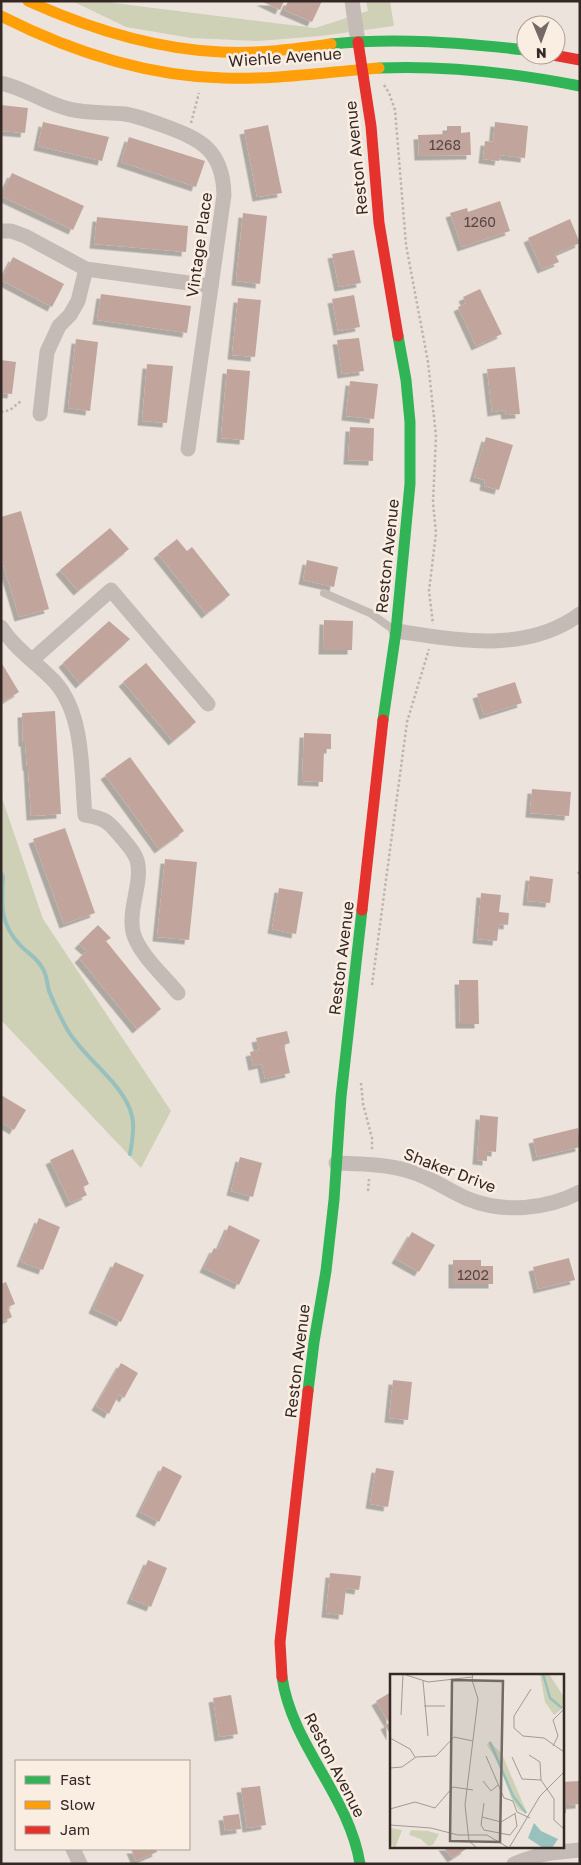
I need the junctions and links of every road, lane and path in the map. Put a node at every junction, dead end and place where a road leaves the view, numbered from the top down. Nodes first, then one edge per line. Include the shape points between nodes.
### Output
1 (28, 1) edge
2 (352, 1) edge
3 (1, 16) edge
4 (358, 42) junction
5 (516, 49) edge
6 (566, 57) edge
7 (580, 60) edge
8 (362, 68) junction
9 (1, 83) edge
10 (580, 86) edge
11 (201, 88) dead end
12 (187, 134) junction
13 (1, 231) edge
14 (86, 269) junction
15 (211, 286) junction
16 (21, 401) dead end
17 (1, 412) edge
18 (40, 414) dead end
19 (188, 449) dead end
20 (324, 593) dead end
21 (580, 614) edge
22 (1, 627) edge
23 (396, 631) junction
24 (432, 636) junction
25 (32, 660) junction
26 (208, 704) dead end
27 (580, 870) edge
28 (578, 874) dead end
29 (372, 990) dead end
30 (178, 993) dead end
31 (361, 1078) dead end
32 (336, 1163) junction
33 (370, 1164) junction
34 (368, 1191) dead end
35 (580, 1192) edge
36 (73, 1850) edge
37 (580, 1850) edge
38 (80, 1864) edge
39 (360, 1864) edge
40 (514, 1864) edge

1 - 4 street, Wiehle Avenue via 102,31 173,47 250,52
2 - 4 street
3 - 8 street, Wiehle Avenue via 118,62 175,73 222,78
4 - 5 street, Wiehle Avenue via 420,41
4 - 8 street, Reston Avenue
6 - 7 street
8 - 10 street, Wiehle Avenue via 481,70
8 - 23 street, Reston Avenue via 375,162 379,223 406,380 410,422 410,484
9 - 12 street, Vintage Place via 71,110 129,114
11 - 12 path
12 - 15 street, Vintage Place via 210,149 217,159 224,183
13 - 14 street via 11,230 25,236
14 - 15 street
14 - 18 street via 78,301 59,326 47,352
15 - 19 street, Vintage Place
16 - 17 path via 10,410
20 - 23 lane via 370,613
21 - 24 street via 554,629 494,642
22 - 25 street
23 - 24 street
23 - 32 street, Reston Avenue via 382,731
24 - 29 path via 407,722
25 - 26 street via 111,590
25 - 30 street via 56,684 73,712 85,815 111,824 137,861 131,920 138,947
27 - 28 path
31 - 33 path via 362,1104 372,1138
32 - 33 street, Shaker Drive
32 - 39 street, Reston Avenue via 326,1271 314,1342 281,1633 280,1667 291,1715 346,1816
33 - 34 path
33 - 35 street, Shaker Drive via 415,1173 467,1198 504,1207 546,1205
36 - 38 street
37 - 40 street via 549,1852

